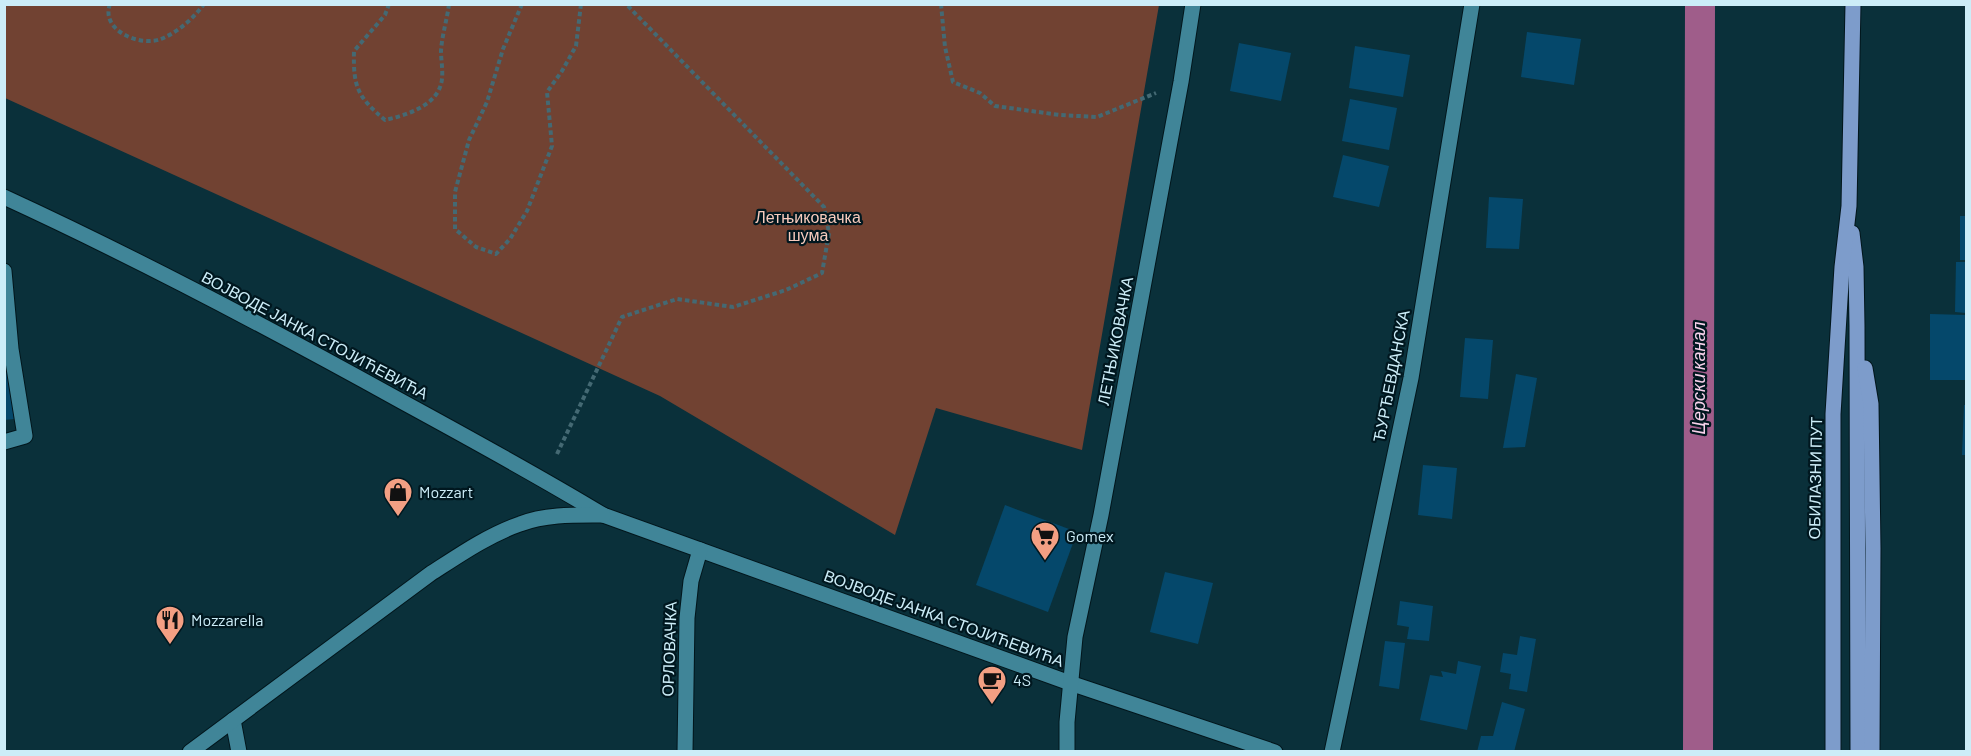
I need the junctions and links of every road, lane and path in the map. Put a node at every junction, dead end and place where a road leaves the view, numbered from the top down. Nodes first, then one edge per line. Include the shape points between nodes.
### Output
1 (110, 4) edge
2 (204, 4) edge
3 (389, 4) edge
4 (449, 4) edge
5 (522, 4) edge
6 (580, 4) edge
7 (626, 4) edge
8 (940, 4) edge
9 (1194, 4) edge
10 (1472, 4) edge
11 (1853, 4) edge
12 (1181, 82) junction
13 (4, 197) edge
14 (1849, 206) junction
15 (4, 271) edge
16 (1857, 326) junction
17 (4, 442) edge
18 (557, 454) dead end
19 (603, 515) junction
20 (700, 549) junction
21 (1070, 683) junction
22 (233, 720) junction
23 (190, 752) edge
24 (239, 752) edge
25 (685, 752) edge
26 (1067, 752) edge
27 (1275, 752) edge
28 (1332, 752) edge
29 (1833, 752) edge
30 (1858, 752) edge
31 (1872, 752) edge

1 - 2 path via 113,25 125,36 142,42 160,40 195,16
3 - 4 path via 385,15 354,51 353,75 364,102 385,120 411,113 430,101 442,82 443,29
5 - 6 path via 469,140 455,192 454,229 476,247 496,254 527,211 552,146 548,92 576,46
7 - 18 path via 824,207 829,233 822,273 786,290 733,308 677,299 622,317
8 - 12 path via 953,82 980,93 995,106 1097,117
9 - 12 street, ЛЕТЊИКОВАЧКА
10 - 28 street, ЂУРЂЕВДАНСКА via 1411,378
11 - 14 main road, ОБИЛАЗНИ ПУТ
12 - 21 street, ЛЕТЊИКОВАЧКА via 1075,637
13 - 19 street, ВОЈВОДЕ ЈАНКА СТОЈИЋЕВИЋА via 89,236 286,338
14 - 16 main road, ОБИЛАЗНИ ПУТ
14 - 29 main road, ОБИЛАЗНИ ПУТ via 1833,414
15 - 17 street via 11,350 25,436
16 - 30 main road, ОБИЛАЗНИ ПУТ
16 - 31 main road via 1871,404
19 - 20 street, ВОЈВОДЕ ЈАНКА СТОЈИЋЕВИЋА
19 - 22 street, ВОЈВОДЕ ЈАНКА СТОЈИЋЕВИЋА via 521,523 468,550
20 - 21 street, ВОЈВОДЕ ЈАНКА СТОЈИЋЕВИЋА
20 - 25 street, ОРЛОВАЧКА via 687,618
21 - 26 street, ЛЕТЊИКОВАЧКА
21 - 27 street, ВОЈВОДЕ ЈАНКА СТОЈИЋЕВИЋА
22 - 23 street, ВОЈВОДЕ ЈАНКА СТОЈИЋЕВИЋА
22 - 24 street

